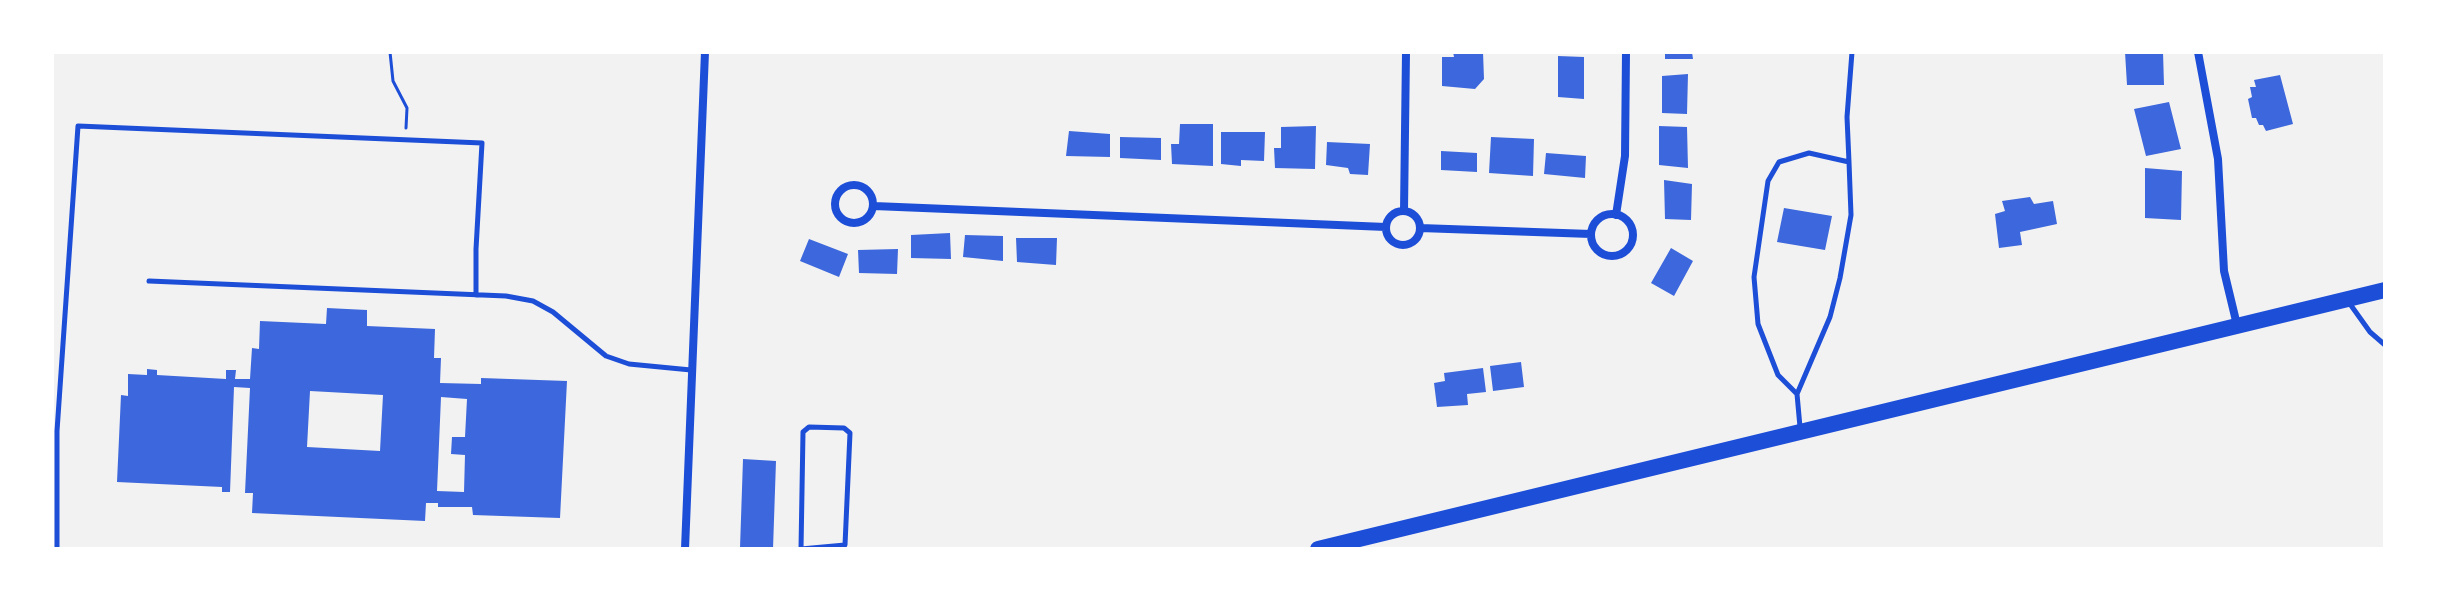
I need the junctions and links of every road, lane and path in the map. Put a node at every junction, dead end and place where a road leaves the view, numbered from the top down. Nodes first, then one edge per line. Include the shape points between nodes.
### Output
1 (390, 52) edge
2 (705, 52) edge
3 (1406, 52) edge
4 (1626, 52) edge
5 (1852, 52) edge
6 (2198, 52) edge
7 (406, 140) junction
8 (1849, 162) junction
9 (874, 206) junction
10 (1404, 211) junction
11 (1616, 215) junction
12 (1386, 227) junction
13 (1420, 228) junction
14 (1591, 234) junction
15 (149, 281) dead end
16 (2385, 290) edge
17 (476, 295) junction
18 (2347, 300) junction
19 (2237, 326) junction
20 (2385, 345) edge
21 (691, 370) junction
22 (1797, 394) junction
23 (1800, 432) junction
24 (57, 549) edge
25 (685, 549) edge
26 (801, 549) edge
27 (1318, 549) edge

1 - 7 path via 393,81 407,108
2 - 21 street
3 - 10 street
4 - 11 street via 1625,156
5 - 8 lane
6 - 19 street via 2218,159 2224,271
7 - 17 lane via 482,143
7 - 24 lane via 78,126 57,431
8 - 22 lane via 1851,215 1840,278 1830,317
8 - 22 lane via 1809,153 1779,162 1768,181 1754,277 1758,324 1778,375
9 - 9 street via 863,222 850,223 839,216 835,203 840,191 852,185 865,188
9 - 12 street
10 - 12 street via 1393,214
10 - 13 street via 1417,218
11 - 14 street via 1599,219
11 - 14 street via 1632,232 1631,244 1622,253 1598,251
12 - 13 street via 1389,239 1399,245 1411,244
13 - 14 street
15 - 17 lane
16 - 18 main road
17 - 21 lane via 533,301 606,356 629,364
18 - 19 main road
18 - 20 lane
19 - 23 main road
21 - 25 street
22 - 23 lane
23 - 27 main road
26 - 26 lane via 803,432 809,427 844,428 850,433 845,545

